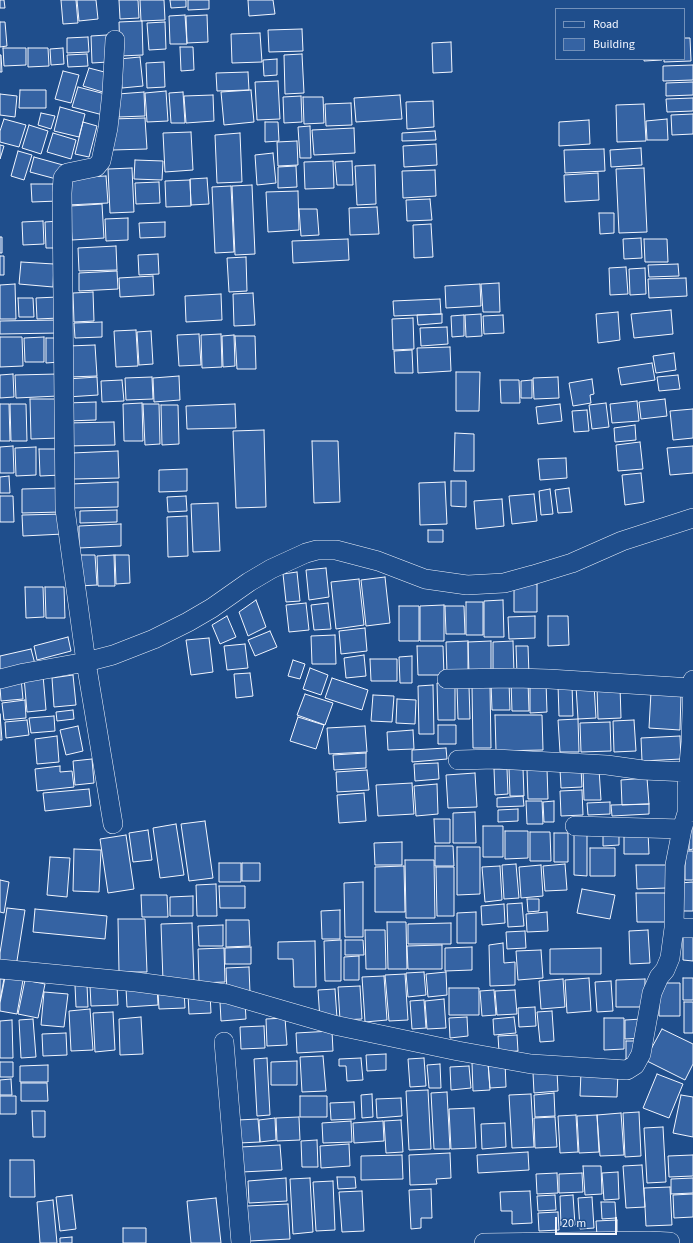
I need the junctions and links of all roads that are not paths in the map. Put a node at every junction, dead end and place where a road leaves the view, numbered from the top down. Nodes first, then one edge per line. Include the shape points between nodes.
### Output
1 (115, 40) dead end
2 (693, 518) edge
3 (86, 662) junction
4 (0, 679) edge
5 (447, 679) dead end
6 (693, 680) edge
7 (693, 688) edge
8 (458, 760) dead end
9 (688, 772) junction
10 (688, 818) edge
11 (113, 824) dead end
12 (575, 826) dead end
13 (674, 928) junction
14 (693, 928) edge
15 (0, 969) edge
16 (224, 1042) dead end
17 (670, 1242) dead end
18 (241, 1243) edge
19 (484, 1243) edge

1 - 3 street via 109,120 101,161 96,167 67,174 63,178 62,193 65,509
2 - 3 street via 622,541 572,563 504,583 467,585 425,579 378,561 336,550 317,550 271,568 212,608 154,639 113,655
3 - 4 street
3 - 11 street
5 - 7 street via 549,679
6 - 7 street
7 - 9 street
8 - 9 street via 495,759
9 - 10 street
10 - 12 street
10 - 13 street via 675,865
13 - 14 street
13 - 15 street via 670,958 652,993 641,1054 635,1065 627,1070 531,1064 458,1051 334,1025 227,994
16 - 18 street
17 - 19 street

